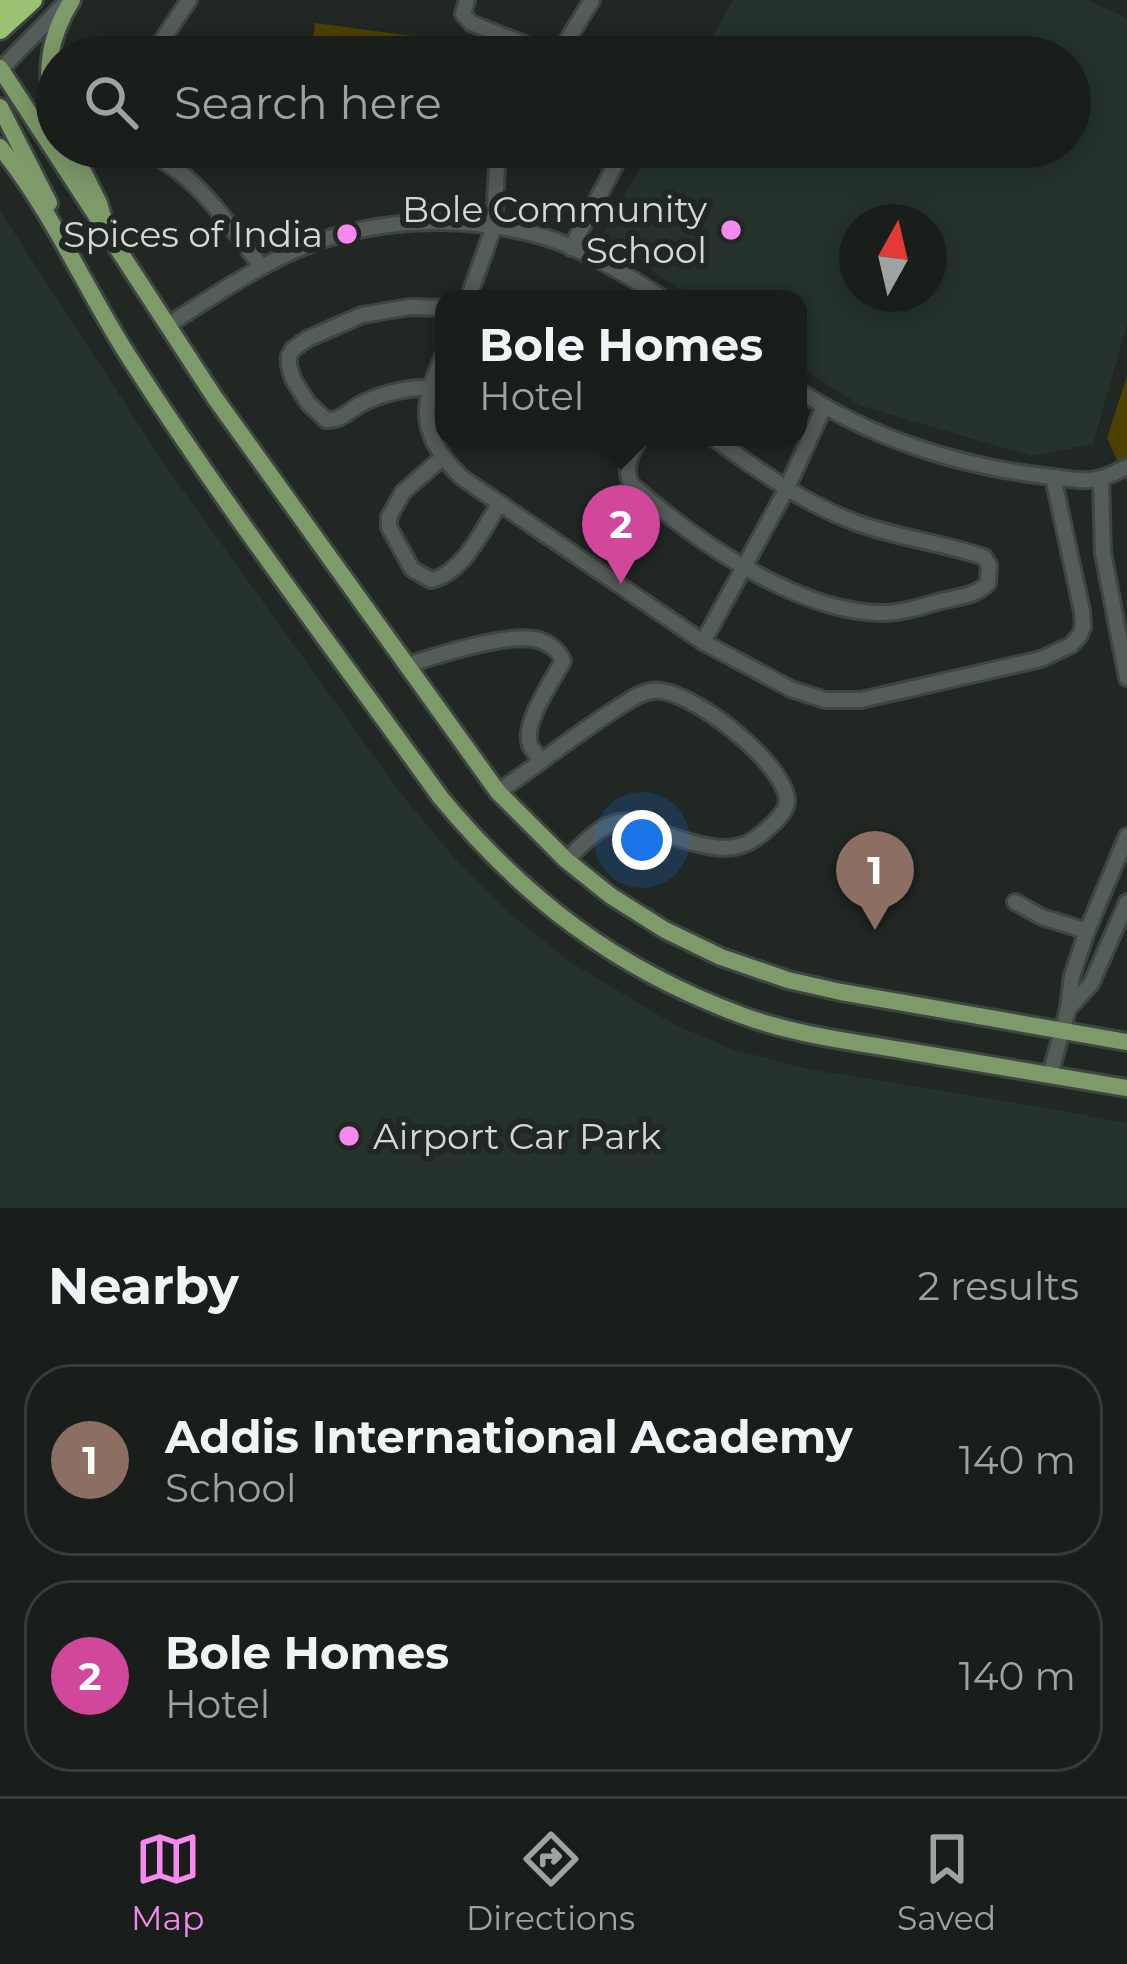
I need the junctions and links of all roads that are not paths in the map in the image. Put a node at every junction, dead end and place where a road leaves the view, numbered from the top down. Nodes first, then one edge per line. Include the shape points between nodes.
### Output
1 (11, 0) edge
2 (32, 0) edge
3 (70, 0) edge
4 (189, 0) edge
5 (467, 0) edge
6 (592, 0) edge
7 (0, 10) edge
8 (0, 30) edge
9 (53, 36) edge
10 (167, 36) edge
11 (493, 36) edge
12 (570, 36) edge
13 (0, 69) edge
14 (0, 107) edge
15 (36, 124) edge
16 (0, 147) edge
17 (64, 168) edge
18 (85, 168) edge
19 (177, 168) edge
20 (497, 168) edge
21 (614, 168) edge
22 (494, 226) junction
23 (110, 238) junction
24 (572, 248) junction
25 (73, 258) junction
26 (262, 267) junction
27 (471, 290) edge
28 (649, 290) edge
29 (435, 308) edge
30 (168, 325) junction
31 (435, 388) edge
32 (435, 390) edge
33 (807, 396) edge
34 (824, 407) junction
35 (435, 443) edge
36 (807, 444) edge
37 (436, 446) edge
38 (635, 446) edge
39 (725, 446) edge
40 (806, 446) edge
41 (442, 458) junction
42 (1127, 467) edge
43 (1053, 477) junction
44 (1101, 478) junction
45 (786, 490) junction
46 (500, 503) junction
47 (745, 568) junction
48 (703, 642) junction
49 (409, 664) junction
50 (1127, 678) edge
51 (542, 761) junction
52 (498, 792) junction
53 (1127, 836) edge
54 (566, 860) junction
55 (1015, 902) dead end
56 (1127, 902) edge
57 (1087, 931) junction
58 (1068, 1010) junction
59 (1060, 1030) junction
60 (1127, 1042) edge
61 (1050, 1075) junction
62 (1127, 1088) edge

1 - 7 highway
2 - 8 highway
3 - 9 main road
3 - 13 street
4 - 10 street
5 - 11 street via 463,14
6 - 12 street
13 - 15 main road
14 - 25 main road
16 - 25 main road
17 - 23 main road
18 - 23 main road
19 - 26 street
20 - 22 street
21 - 24 street
22 - 24 street
22 - 26 street via 434,222 350,231
22 - 27 street
23 - 30 main road
24 - 28 street
25 - 61 main road via 189,447 431,784 531,894 598,945 744,1016
26 - 30 street
29 - 31 street via 362,315 307,339 289,356 293,379 326,420 386,394
30 - 49 main road
32 - 35 street via 426,405
33 - 34 street
34 - 36 street
34 - 43 street via 938,454
37 - 41 street
38 - 47 street via 626,472 631,484
39 - 45 street
40 - 45 street
41 - 46 street
41 - 46 street via 388,517 412,568 431,580 457,567
42 - 44 street
43 - 44 street
43 - 48 street via 1083,627 1060,652 861,700 825,700
44 - 50 street via 1103,553
45 - 47 street
45 - 47 street via 856,523 984,557 988,583 973,594 885,613 825,603
46 - 48 street
47 - 48 street
49 - 51 street via 528,638 561,653 528,734
49 - 52 main road
51 - 52 street
51 - 54 street via 632,700 667,691 736,732 784,788 784,810 740,846 709,846 617,821
52 - 54 main road
53 - 57 street
54 - 59 main road via 664,930 721,957 841,992
55 - 57 street
56 - 58 street via 1091,984
57 - 58 street
58 - 59 street
59 - 60 main road
59 - 61 street
61 - 62 main road

